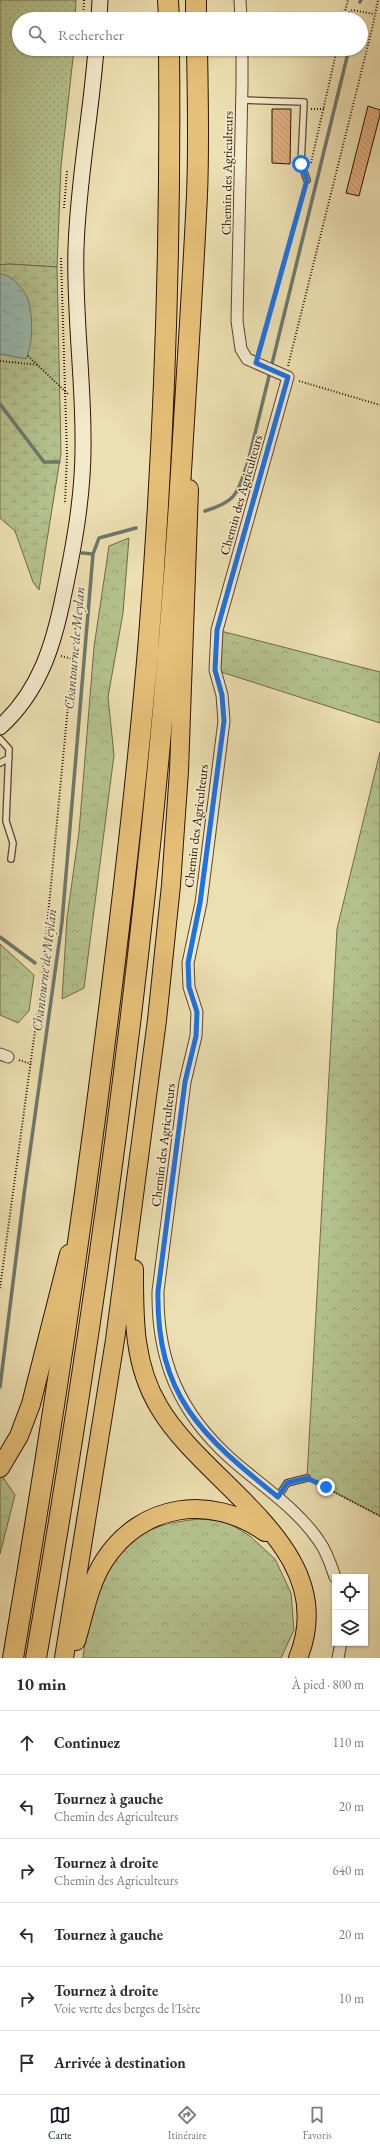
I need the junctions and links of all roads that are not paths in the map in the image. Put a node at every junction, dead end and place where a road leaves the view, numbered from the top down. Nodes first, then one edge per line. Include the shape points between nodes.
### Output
1 (100, 0) edge
2 (168, 0) edge
3 (196, 0) edge
4 (240, 0) edge
5 (99, 12) edge
6 (169, 12) edge
7 (196, 12) edge
8 (241, 12) edge
9 (95, 56) edge
10 (169, 56) edge
11 (197, 56) edge
12 (242, 56) edge
13 (242, 100) junction
14 (307, 180) road end
15 (197, 192) junction
16 (0, 727) edge
17 (0, 739) edge
18 (9, 758) junction
19 (0, 763) edge
20 (11, 859) dead end
21 (85, 1192) junction
22 (133, 1210) junction
23 (0, 1468) edge
24 (307, 1478) road end
25 (278, 1497) junction
26 (280, 1544) junction
27 (334, 1574) edge
28 (340, 1646) edge
29 (13, 1658) edge
30 (36, 1658) edge
31 (64, 1658) edge
32 (71, 1658) edge
33 (298, 1658) edge
34 (338, 1658) edge

1 - 5 main road
2 - 6 highway
3 - 7 highway
4 - 8 street
9 - 16 main road via 82,167 76,248 76,304 83,406 83,464 76,536 49,653 34,686
10 - 21 highway via 168,277 148,642 127,861
11 - 15 highway
12 - 13 street, Chemin des Agriculteurs
13 - 14 lane via 304,102 301,164
13 - 25 street, Chemin des Agriculteurs via 237,321 241,349 247,359 284,375 217,630 215,670 222,695 224,721 200,903 188,963 189,987 197,1012 196,1036 185,1082 158,1291 158,1316 166,1366 184,1403 204,1432 220,1449
15 - 22 highway via 179,771 171,885
15 - 30 highway via 169,640 146,887 81,1389
17 - 18 lane via 9,749
18 - 19 lane
18 - 20 lane via 6,821 14,843
21 - 23 highway via 31,1404 19,1436
21 - 29 highway via 58,1384
22 - 26 highway via 135,1335 138,1354 150,1391 185,1443 252,1509
22 - 31 highway
24 - 25 lane via 287,1483
25 - 27 street, Chemin des Agriculteurs via 308,1526 320,1542
26 - 32 highway via 242,1518 219,1511 193,1508 178,1510 142,1524 120,1540 96,1575
26 - 33 highway via 298,1571 306,1598 306,1627
28 - 34 street

